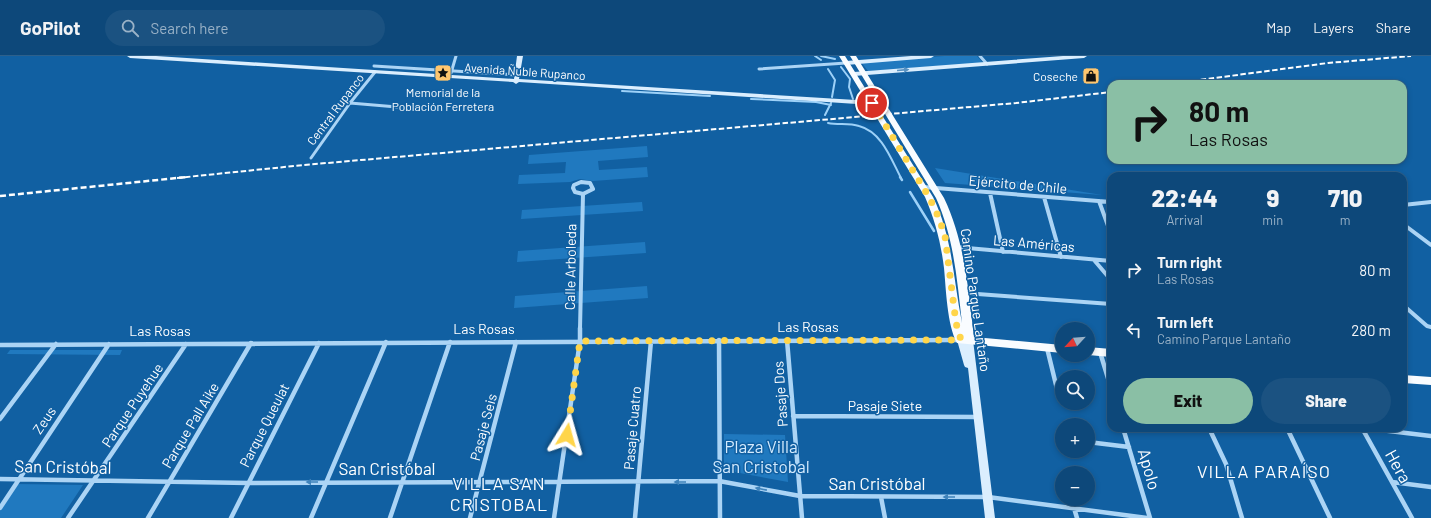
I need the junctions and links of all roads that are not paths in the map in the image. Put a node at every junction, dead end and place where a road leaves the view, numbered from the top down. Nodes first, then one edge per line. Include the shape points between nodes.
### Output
1 (130, 56) edge
2 (456, 56) edge
3 (520, 56) edge
4 (842, 56) edge
5 (931, 56) edge
6 (980, 56) edge
7 (1015, 56) edge
8 (1084, 56) edge
9 (855, 59) edge
10 (1020, 61) junction
11 (846, 63) junction
12 (987, 64) junction
13 (374, 69) junction
14 (758, 69) dead end
15 (450, 74) junction
16 (854, 74) junction
17 (864, 74) junction
18 (517, 75) junction
19 (516, 82) junction
20 (350, 103) junction
21 (872, 103) junction
22 (396, 107) dead end
23 (311, 158) dead end
24 (923, 187) junction
25 (934, 188) junction
26 (990, 193) junction
27 (583, 194) junction
28 (1044, 197) junction
29 (1099, 201) junction
30 (1107, 202) edge
31 (1430, 203) edge
32 (1407, 205) edge
33 (1107, 223) edge
34 (1407, 227) edge
35 (1431, 245) edge
36 (956, 247) junction
37 (1003, 252) junction
38 (1061, 257) junction
39 (1094, 260) junction
40 (1107, 261) edge
41 (1107, 275) edge
42 (962, 293) junction
43 (1107, 304) edge
44 (1407, 308) edge
45 (1429, 326) edge
46 (719, 340) junction
47 (787, 340) junction
48 (965, 340) junction
49 (580, 341) junction
50 (651, 341) junction
51 (386, 342) junction
52 (450, 342) junction
53 (516, 342) junction
54 (252, 343) junction
55 (319, 343) junction
56 (56, 344) junction
57 (109, 344) junction
58 (186, 344) junction
59 (0, 345) edge
60 (1046, 348) junction
61 (1055, 349) edge
62 (1095, 352) edge
63 (1105, 353) edge
64 (1107, 365) edge
65 (1407, 378) edge
66 (1431, 381) edge
67 (1055, 382) edge
68 (793, 416) junction
69 (978, 417) junction
70 (0, 419) edge
71 (1124, 432) edge
72 (1211, 432) edge
73 (1289, 432) edge
74 (1365, 432) edge
75 (1397, 432) edge
76 (1431, 436) edge
77 (1095, 443) edge
78 (1129, 447) junction
79 (0, 479) edge
80 (19, 480) junction
81 (94, 480) junction
82 (719, 481) junction
83 (169, 482) junction
84 (326, 482) junction
85 (402, 482) junction
86 (480, 482) junction
87 (560, 482) junction
88 (638, 482) junction
89 (1392, 482) junction
90 (249, 483) junction
91 (1431, 487) edge
92 (800, 496) junction
93 (881, 497) junction
94 (988, 497) junction
95 (0, 508) edge
96 (1074, 508) junction
97 (68, 518) edge
98 (148, 518) edge
99 (231, 518) edge
100 (311, 518) edge
101 (390, 518) edge
102 (470, 518) edge
103 (554, 518) edge
104 (635, 518) edge
105 (720, 518) edge
106 (802, 518) edge
107 (885, 518) edge
108 (990, 518) edge
109 (1077, 518) edge
110 (1147, 518) edge
111 (1150, 518) edge
112 (1242, 518) edge
113 (1330, 518) edge
114 (1412, 518) edge

1 - 13 street, Avenida Ñuble Rupanco
2 - 15 street
3 - 18 street
4 - 11 main road, Camino Parque Lantaño
5 - 9 street
6 - 12 street
7 - 10 street
8 - 10 street
9 - 11 street
9 - 17 main road, Camino Parque Lantaño
10 - 12 street
11 - 14 street
11 - 16 main road, Camino Parque Lantaño
17 -> 12 street
13 - 15 street, Avenida Ñuble Rupanco
13 - 20 street, Central Rupanco
15 - 18 street, Avenida Ñuble Rupanco
15 - 19 street, Avenida Ñuble Rupanco
16 - 17 street
16 - 21 main road, Camino Parque Lantaño
17 - 25 main road, Camino Parque Lantaño
18 - 19 street
19 - 21 street, Avenida Ñuble Rupanco
20 - 22 street
20 - 23 street, Central Rupanco
21 - 24 main road, Camino Parque Lantaño
24 - 25 street, Ejército de Chile
24 - 48 main road, Camino Parque Lantaño via 935,207 945,236 956,323
25 - 26 street, Ejército de Chile
25 - 36 main road, Camino Parque Lantaño via 949,218
26 - 28 street, Ejército de Chile
26 - 37 street
27 - 27 street via 591,191 592,184 584,182 574,185 575,192
27 - 49 street, Calle Arboleda
28 - 29 street, Ejército de Chile
28 - 38 street
29 - 30 street, Ejército de Chile
29 - 33 street
31 - 32 street
34 - 35 street
36 - 37 street, Las Américas
36 - 42 main road, Camino Parque Lantaño
37 - 38 street, Las Américas
38 - 39 street, Las Américas
39 - 40 street, Las Américas
39 - 41 street
42 - 43 street
42 - 48 main road, Camino Parque Lantaño
44 - 45 street
46 - 47 street, Las Rosas
46 - 50 street, Las Rosas
46 - 82 street
47 - 48 street, Las Rosas
47 - 68 street, Pasaje Dos
48 - 60 main road
48 - 69 street, Camino Parque Lantaño
49 - 50 street, Las Rosas
49 - 53 street, Las Rosas
49 - 87 street, Calle Arboleda
50 - 88 street, Pasaje Cuatro
51 - 52 street, Las Rosas
51 - 55 street, Las Rosas
51 - 84 street
52 - 53 street, Las Rosas
52 - 85 street
53 - 86 street, Pasaje Seis
54 - 55 street, Las Rosas
54 - 58 street, Las Rosas
54 - 83 street, Parque Pall Aike
55 - 90 street, Parque Queulat
56 - 57 street, Las Rosas
56 - 59 street, Las Rosas
56 - 70 street
57 - 58 street, Las Rosas
57 - 80 street, Zeus
58 - 81 street, Parque Puyehue
60 - 61 main road
60 - 67 street
62 - 63 main road
63 - 64 street
65 - 66 main road
68 - 69 street, Pasaje Siete
68 - 92 street, Pasaje Dos
69 - 94 street, Camino Parque Lantaño
71 - 78 street, Apolo
72 - 112 street via 1226,464
73 - 113 street
74 - 89 street, Hera
75 - 76 street
77 - 78 street
78 - 111 street, Apolo
79 - 80 street, San Cristóbal
80 - 81 street, San Cristóbal
80 - 95 street, Zeus
81 - 83 street, San Cristóbal
81 - 97 street, Parque Puyehue
82 -> 88 street, San Cristóbal
92 -> 82 street, San Cristóbal
82 - 105 street
83 - 90 street, San Cristóbal
83 - 98 street, Parque Pall Aike
84 - 85 street, San Cristóbal
84 -> 90 street, San Cristóbal
84 - 100 street
85 - 86 street, San Cristóbal
85 - 101 street
86 - 87 street, San Cristóbal
86 - 102 street, Pasaje Seis
87 - 88 street, San Cristóbal
87 - 103 street, Calle Arboleda
88 - 104 street, Pasaje Cuatro
89 - 91 street
89 - 114 street, Hera
90 - 99 street, Parque Queulat
92 - 93 street, San Cristóbal
92 - 106 street, Pasaje Dos
94 -> 93 street, San Cristóbal
93 - 107 street
94 - 96 street, San Cristóbal
94 - 108 street, Camino Parque Lantaño
96 - 109 street
96 - 110 street, San Cristóbal

